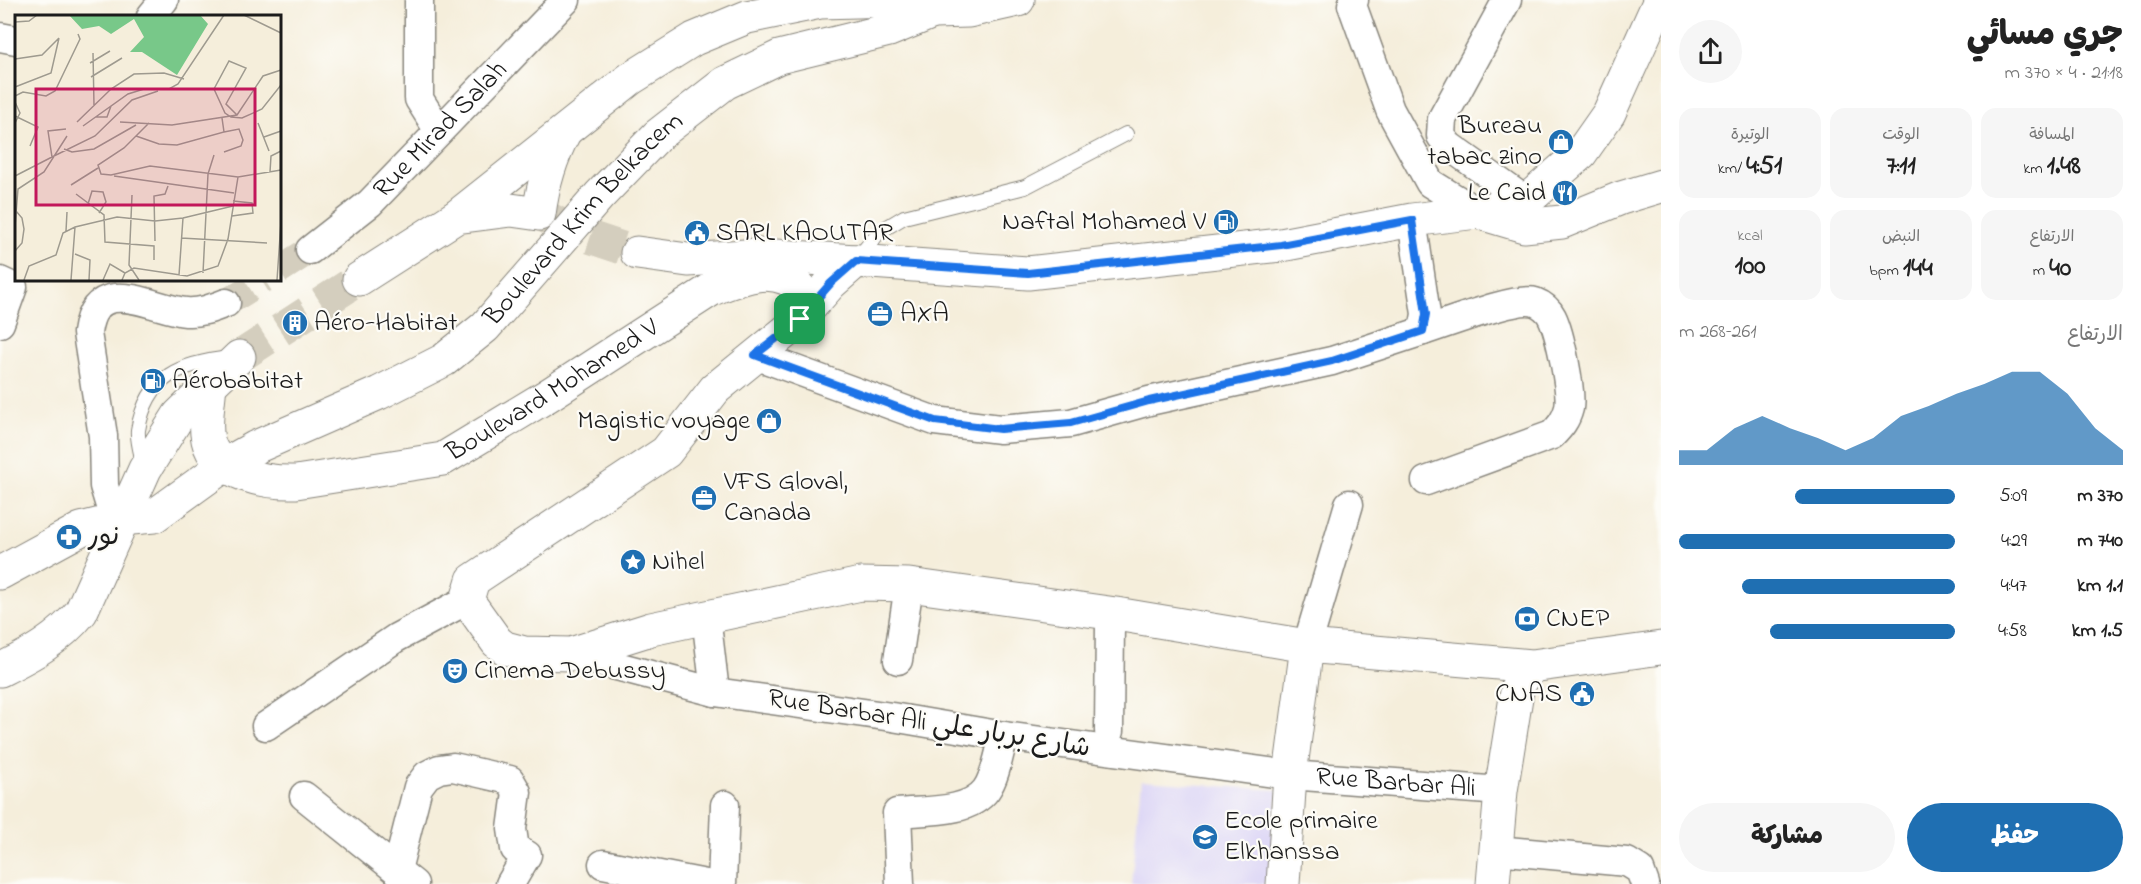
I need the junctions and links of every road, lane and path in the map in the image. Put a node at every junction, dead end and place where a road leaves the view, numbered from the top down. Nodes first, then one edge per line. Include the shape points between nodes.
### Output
1 (164, 0) edge
2 (418, 0) edge
3 (566, 0) edge
4 (1018, 0) edge
5 (1507, 0) edge
6 (1660, 0) edge
7 (1353, 3) edge
8 (933, 12) junction
9 (152, 15) edge
10 (0, 37) edge
11 (15, 40) edge
12 (568, 126) junction
13 (439, 131) junction
14 (1126, 134) dead end
15 (1661, 186) edge
16 (1526, 201) junction
17 (1477, 212) junction
18 (456, 217) junction
19 (1412, 220) junction
20 (310, 250) tunnel mouth
21 (637, 253) tunnel mouth
22 (856, 261) junction
23 (359, 279) tunnel mouth
24 (0, 280) edge
25 (226, 303) tunnel mouth
26 (800, 319) junction
27 (0, 323) edge
28 (1423, 331) junction
29 (755, 355) junction
30 (239, 357) joint
31 (210, 383) junction
32 (226, 464) junction
33 (144, 470) junction
34 (1426, 481) dead end
35 (1349, 504) dead end
36 (121, 519) junction
37 (0, 573) edge
38 (909, 585) junction
39 (467, 600) junction
40 (1116, 614) junction
41 (706, 616) junction
42 (1307, 646) junction
43 (1661, 648) edge
44 (571, 654) junction
45 (898, 660) dead end
46 (1532, 666) junction
47 (0, 670) edge
48 (715, 692) junction
49 (266, 726) dead end
50 (1109, 731) dead end
51 (1004, 736) junction
52 (1290, 775) junction
53 (1501, 791) junction
54 (304, 796) dead end
55 (724, 805) dead end
56 (1496, 850) junction
57 (603, 864) dead end
58 (405, 877) edge
59 (510, 884) edge
60 (706, 884) edge
61 (722, 884) edge
62 (900, 884) edge
63 (1283, 884) edge
64 (1493, 884) edge
65 (1645, 884) edge

1 - 9 street
2 - 13 street via 419,99
3 - 13 street, Rue Mirad Salah
4 - 8 main road via 969,11
5 - 16 street via 1442,119 1441,136 1449,146
6 - 16 main road via 1609,113 1581,153
7 - 17 street via 1390,110 1430,183
8 - 12 main road via 895,0 820,2 747,17 676,51 630,79
8 - 32 main road, Boulevard Krim Belkacem via 889,30 779,57 725,83 658,135 485,327 444,360
10 - 11 street
12 - 18 main road
12 - 18 main road via 553,154 539,214 511,210
13 - 20 street, Rue Mirad Salah via 370,203
14 - 22 lane via 1025,187 904,216 879,232
15 - 17 main road via 1562,222 1524,226
16 - 17 main road
17 - 19 main road
18 - 23 main road
19 - 22 main road via 1281,245 1028,273
19 - 28 street via 1426,314
21 - 22 main road via 688,260 759,255
22 - 26 main road
24 - 27 street via 14,286
25 - 36 street via 206,311 183,312 126,296 102,304 91,316 87,333 103,436 104,486 110,507
26 - 29 main road
26 - 32 main road, Boulevard Mohamed V via 802,291 794,281 775,274 757,274 712,289 443,459 276,482 256,478
28 - 29 street via 1332,361 1149,401 1071,423 1000,429 935,421
28 - 34 street via 1508,304 1535,302 1553,318 1570,392 1563,423 1551,435
29 - 39 main road via 715,389 666,452 472,580
30 - 31 main road
30 - 33 lane via 204,361 175,370 149,394 138,432
31 - 32 main road via 209,443
31 - 33 main road via 179,416
32 - 36 main road, Boulevard Krim Belkacem via 154,516
33 - 36 main road
35 - 42 street
36 - 37 main road, Boulevard Krim Belkacem via 81,529
36 - 47 main road via 81,612 44,647
38 - 40 main road
38 - 41 main road via 861,584
38 - 45 street
39 - 44 main road via 490,634 505,648 524,653
39 - 49 street via 396,638
40 - 42 main road
40 - 50 street via 1110,622
41 - 44 main road
41 - 48 street
42 - 46 main road
42 - 52 main road
43 - 46 main road
44 - 48 street, Rue Barbar Ali شارع بربار علي
46 - 53 main road via 1518,685
48 - 51 street, Rue Barbar Ali شارع بربار علي
51 - 52 street, Rue Barbar Ali شارع بربار علي
51 - 62 street via 986,789 975,800 959,806 897,813
52 - 53 street, Rue Barbar Ali
52 - 63 main road
53 - 56 main road
54 - 58 street
55 - 61 street
56 - 64 main road
56 - 65 street via 1627,862 1640,870
57 - 60 street
58 - 59 street via 418,787 427,775 453,767 510,780 517,792 512,829 515,849 528,855

